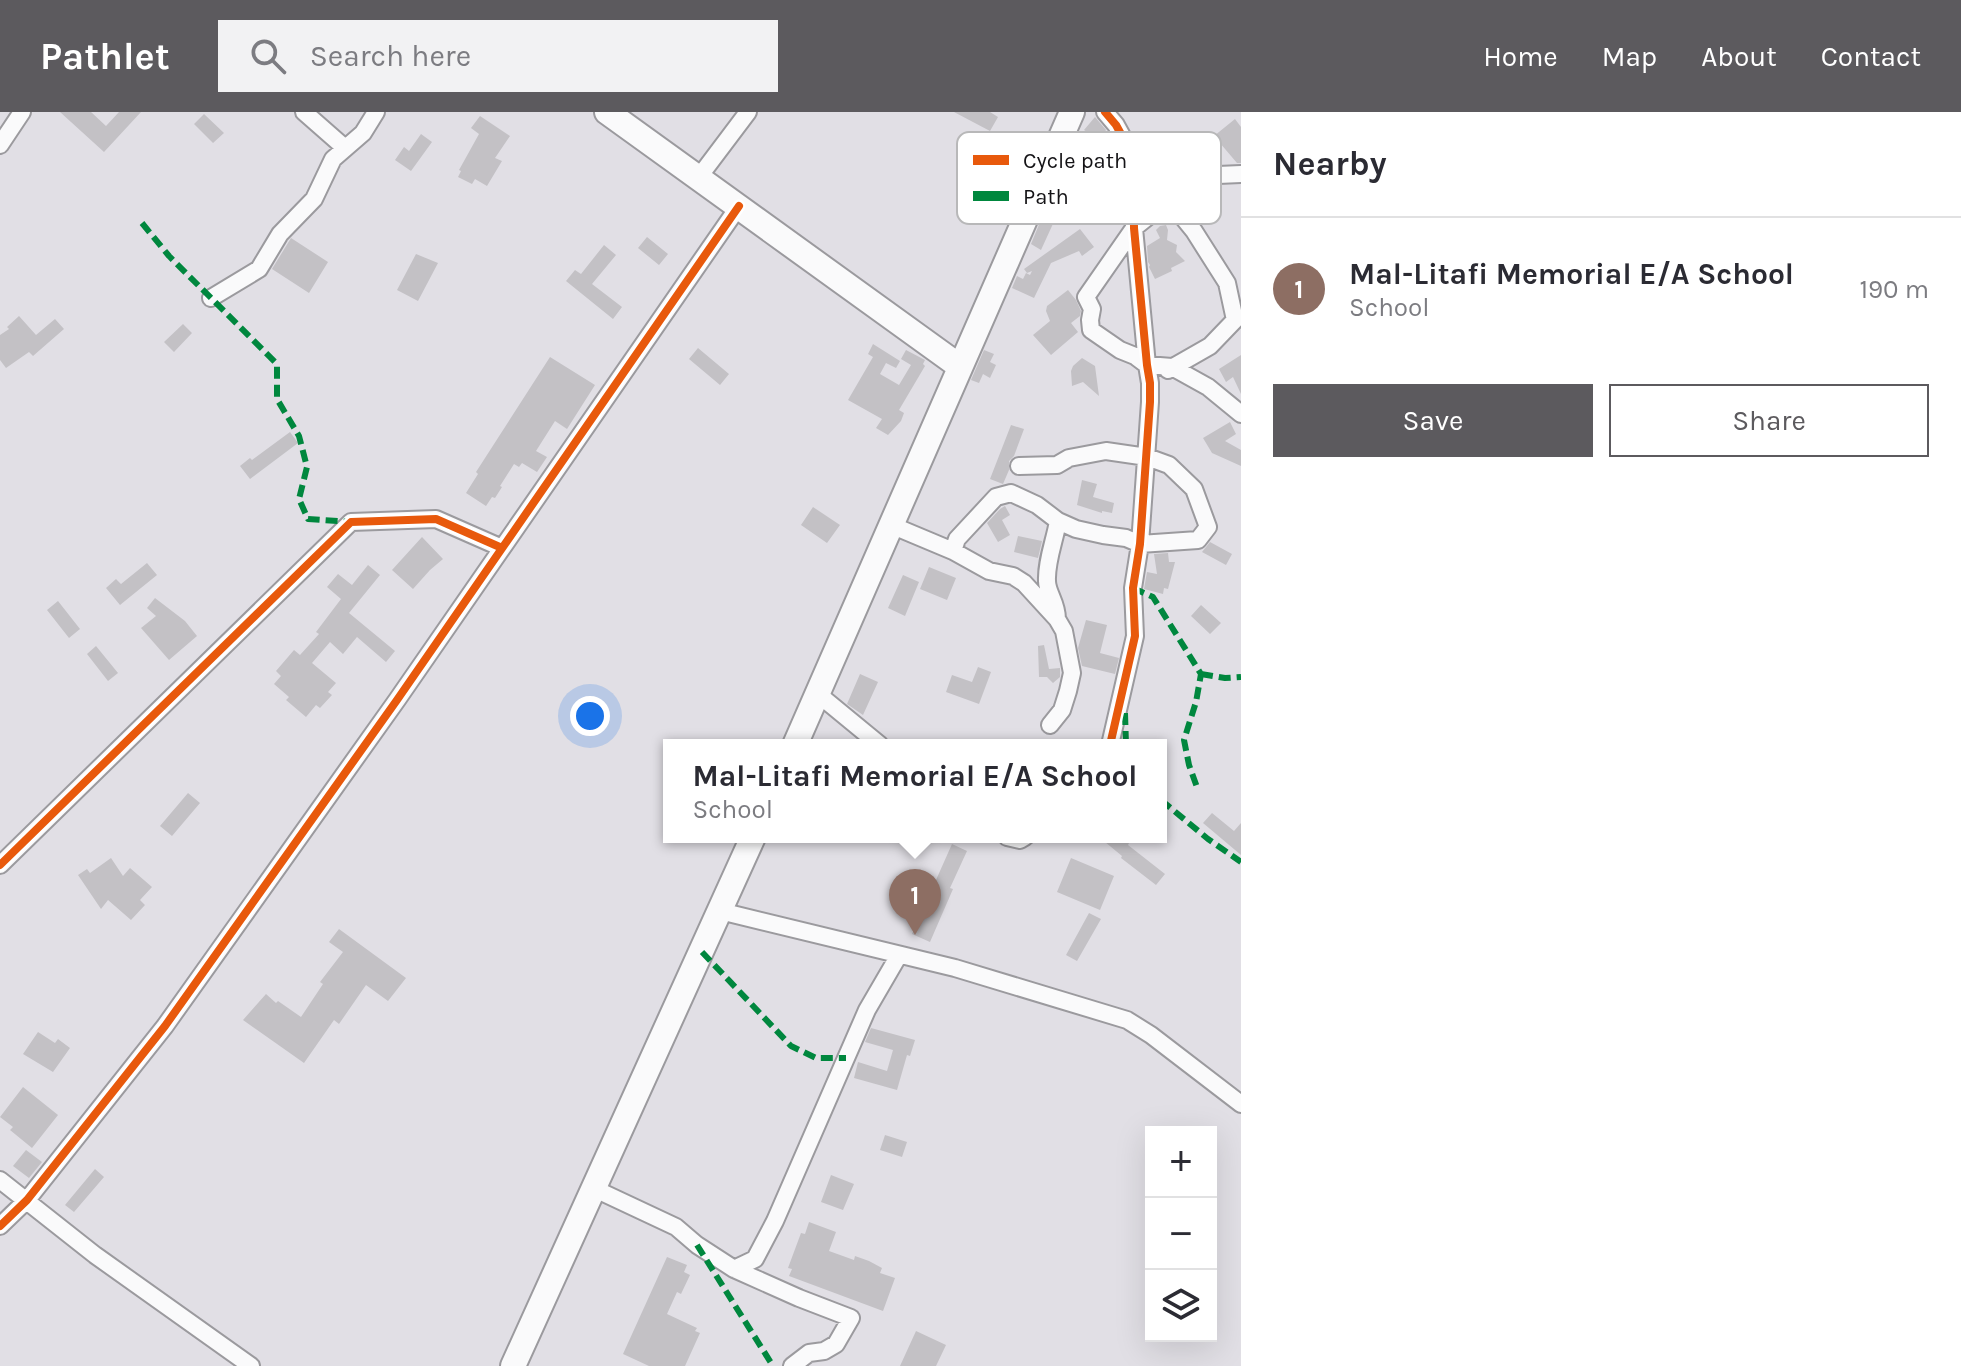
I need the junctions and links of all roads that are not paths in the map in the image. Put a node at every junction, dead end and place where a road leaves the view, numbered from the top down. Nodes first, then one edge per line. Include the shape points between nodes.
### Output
1 (22, 112) edge
2 (304, 112) edge
3 (376, 112) edge
4 (607, 112) edge
5 (748, 112) edge
6 (1072, 112) edge
7 (1105, 112) edge
8 (1063, 132) edge
9 (1120, 132) edge
10 (0, 145) edge
11 (345, 148) junction
12 (1241, 174) edge
13 (1221, 175) edge
14 (699, 177) junction
15 (739, 206) junction
16 (1022, 224) edge
17 (1134, 224) edge
18 (1139, 224) edge
19 (1188, 224) edge
20 (1134, 228) junction
21 (1227, 283) junction
22 (211, 298) dead end
23 (1241, 300) edge
24 (1147, 365) junction
25 (959, 366) junction
26 (1172, 367) junction
27 (1150, 383) junction
28 (1241, 414) edge
29 (1147, 457) junction
30 (1019, 466) dead end
31 (1058, 521) junction
32 (891, 525) junction
33 (1140, 544) junction
34 (502, 548) junction
35 (953, 551) junction
36 (1057, 619) junction
37 (818, 694) junction
38 (1050, 725) dead end
39 (798, 739) edge
40 (873, 739) edge
41 (1111, 739) edge
42 (750, 843) edge
43 (0, 865) edge
44 (720, 911) junction
45 (899, 955) junction
46 (1241, 1104) edge
47 (0, 1180) edge
48 (595, 1189) junction
49 (27, 1200) junction
50 (0, 1226) edge
51 (734, 1269) junction
52 (251, 1366) edge
53 (513, 1366) edge
54 (792, 1366) edge

1 - 10 street
2 - 11 street
3 - 11 street
4 - 14 main road
5 - 14 street
6 - 8 main road
7 - 9 street
11 - 22 street via 333,159 314,199 280,234 259,269
12 - 13 street
14 - 15 main road
15 - 25 main road
15 - 34 street
16 - 25 main road
17 - 20 street
18 - 20 street
19 - 21 street
20 - 24 street
20 - 24 street via 1086,297 1092,309 1091,330
21 - 23 street
21 - 26 street via 1235,320 1210,346
24 - 26 street
24 - 27 street
25 - 32 main road
26 - 27 street
26 - 28 street
27 - 29 street
29 - 30 street via 1106,451 1057,465
29 - 33 street
29 - 33 street via 1169,465 1194,489 1208,527 1198,540
31 - 33 street
31 - 35 street via 1011,493 996,497 957,539
31 - 36 street via 1046,584
32 - 35 street
32 - 37 main road
33 - 41 street via 1133,588 1135,636
34 - 43 street via 436,519 351,522
34 - 49 street via 165,1026
35 - 36 street via 1024,583
36 - 38 street via 1072,673 1062,710
37 - 39 main road
37 - 40 street
42 - 44 main road
44 - 45 street
44 - 48 main road
45 - 46 street via 1127,1020
45 - 51 street via 867,1010 775,1221 755,1259
47 - 49 street
48 - 51 street via 676,1227
48 - 53 main road
49 - 50 street
49 - 52 street
51 - 54 street via 851,1318 836,1344 809,1353

